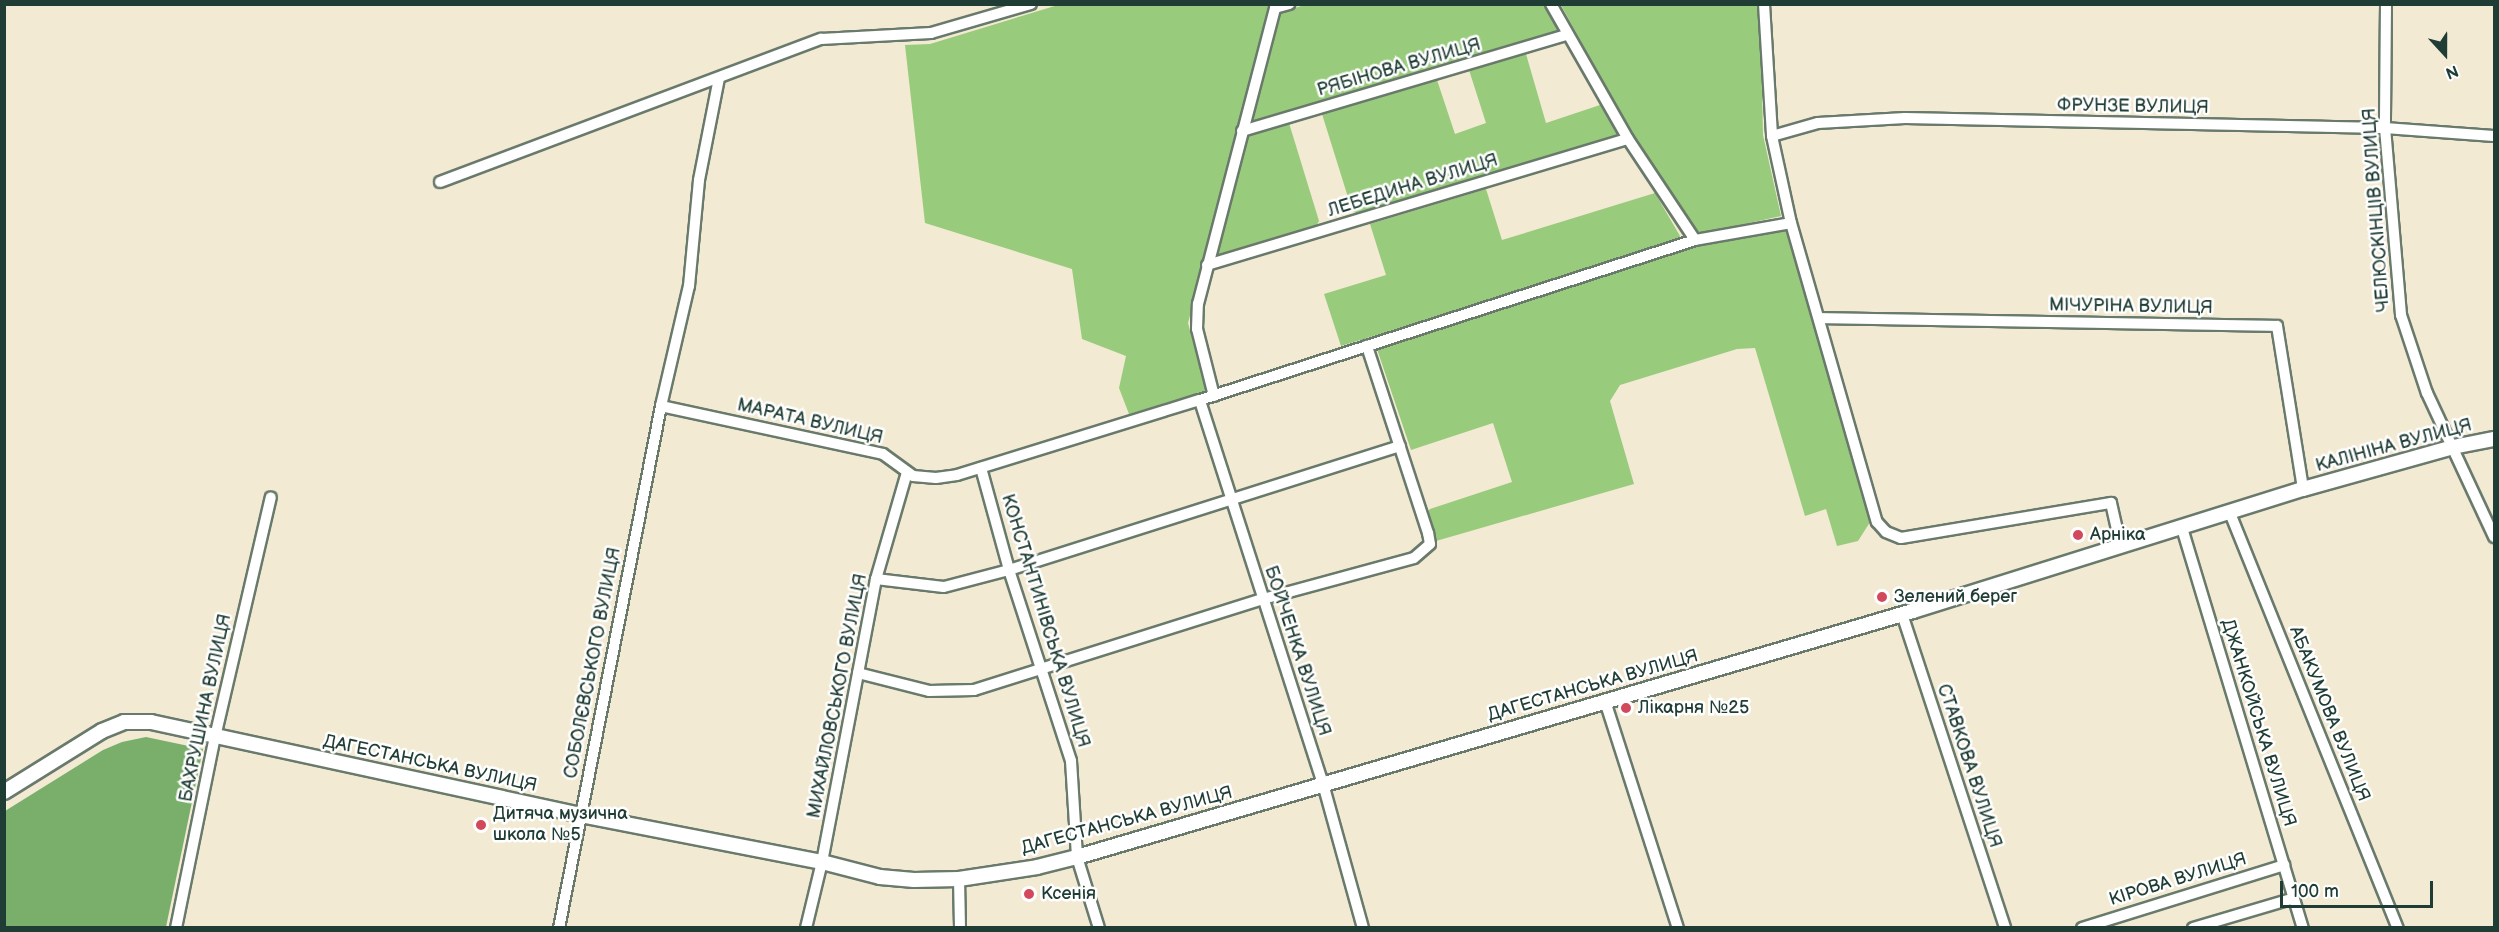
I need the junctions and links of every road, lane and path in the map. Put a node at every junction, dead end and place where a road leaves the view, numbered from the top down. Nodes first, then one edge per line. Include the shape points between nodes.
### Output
1 (1031, 4) edge
2 (1290, 4) edge
3 (1551, 4) edge
4 (1764, 4) edge
5 (2385, 4) edge
6 (1566, 35) junction
7 (718, 78) junction
8 (2385, 128) junction
9 (1242, 131) junction
10 (1772, 136) junction
11 (2494, 136) edge
12 (1628, 140) junction
13 (440, 182) dead end
14 (1791, 223) junction
15 (1695, 240) junction
16 (1207, 265) junction
17 (1820, 318) junction
18 (1367, 346) junction
19 (1214, 396) junction
20 (1200, 400) junction
21 (661, 406) junction
22 (2494, 439) edge
23 (1400, 446) junction
24 (2453, 447) junction
25 (981, 468) junction
26 (907, 472) junction
27 (2303, 489) junction
28 (271, 496) dead end
29 (1231, 498) junction
30 (2230, 513) junction
31 (2182, 528) junction
32 (2494, 537) edge
33 (2121, 547) junction
34 (1009, 570) junction
35 (876, 579) junction
36 (1263, 599) junction
37 (1902, 614) junction
38 (1041, 669) junction
39 (858, 673) junction
40 (1605, 701) junction
41 (215, 737) junction
42 (1323, 784) junction
43 (4, 792) edge
44 (580, 815) junction
45 (1077, 857) junction
46 (822, 862) junction
47 (2284, 865) junction
48 (958, 879) junction
49 (2294, 898) junction
50 (176, 927) edge
51 (559, 927) edge
52 (806, 927) edge
53 (960, 927) edge
54 (1100, 927) edge
55 (1363, 927) edge
56 (1678, 927) edge
57 (2005, 927) edge
58 (2082, 927) edge
59 (2193, 927) edge
60 (2303, 927) edge
61 (2398, 927) edge

1 - 7 street via 931,33 821,39
2 - 9 street via 1275,8
3 - 6 street
4 - 10 street
5 - 8 street, ЧЕЛЮСКІНЦІВ ВУЛИЦЯ
6 - 9 street, РЯБІНОВА ВУЛИЦЯ
6 - 12 street
7 - 13 street
7 - 21 street, СОБОЛЄВСЬКОГО ВУЛИЦЯ via 699,180 689,286
8 - 10 street, ФРУНЗЕ ВУЛИЦЯ via 1905,118 1818,123
8 - 11 street, ФРУНЗЕ ВУЛИЦЯ
8 - 24 street, ЧЕЛЮСКІНЦІВ ВУЛИЦЯ via 2401,315 2427,393
9 - 16 street
10 - 14 street
12 - 15 street
12 - 16 street, ЛЕБЕДИНА ВУЛИЦЯ
14 - 15 street
14 - 17 street
15 - 18 street
16 - 19 street via 1197,329
17 - 27 street, МІЧУРІНА ВУЛИЦЯ via 2277,326
17 - 33 street via 1876,522 1886,532 1901,538 2111,503
18 - 19 street
18 - 23 street
19 - 20 street
20 - 25 street, МАРАТА ВУЛИЦЯ
20 - 29 street, БОЙЧЕНКА ВУЛИЦЯ
21 - 26 street, МАРАТА ВУЛИЦЯ via 883,454
21 - 44 street, СОБОЛЄВСЬКОГО ВУЛИЦЯ
22 - 24 street, КАЛІНІНА ВУЛИЦЯ
23 - 29 street
23 - 36 street via 1428,533 1430,544 1424,552
24 - 27 street, КАЛІНІНА ВУЛИЦЯ
24 - 32 street, ЧЕЛЮСКІНЦІВ ВУЛИЦЯ
25 - 26 street, МАРАТА ВУЛИЦЯ via 936,478
25 - 34 street, КОНСТАНТИНІВСЬКА ВУЛИЦЯ
26 - 35 street, МИХАЙЛОВСЬКОГО ВУЛИЦЯ
27 - 30 street, КАЛІНІНА ВУЛИЦЯ
28 - 41 street, БАХРУШИНА ВУЛИЦЯ
29 - 34 street
29 - 36 street, БОЙЧЕНКА ВУЛИЦЯ
30 - 31 street, ДАГЕСТАНСЬКА ВУЛИЦЯ
30 - 61 street, АБАКУМОВА ВУЛИЦЯ
31 - 33 street, ДАГЕСТАНСЬКА ВУЛИЦЯ
31 - 47 street, ДЖАНКОЙСЬКА ВУЛИЦЯ
33 - 37 street, ДАГЕСТАНСЬКА ВУЛИЦЯ
34 - 35 street via 944,587
34 - 38 street, КОНСТАНТИНІВСЬКА ВУЛИЦЯ
35 - 39 street, МИХАЙЛОВСЬКОГО ВУЛИЦЯ
36 - 38 street
36 - 42 street, БОЙЧЕНКА ВУЛИЦЯ
37 - 40 street, ДАГЕСТАНСЬКА ВУЛИЦЯ
37 - 57 street, СТАВКОВА ВУЛИЦЯ
38 - 39 street via 974,690 929,691
38 - 45 street, КОНСТАНТИНІВСЬКА ВУЛИЦЯ via 1071,761
39 - 46 street, МИХАЙЛОВСЬКОГО ВУЛИЦЯ
40 - 42 street, ДАГЕСТАНСЬКА ВУЛИЦЯ
40 - 56 street
41 - 43 street, ДАГЕСТАНСЬКА ВУЛИЦЯ via 151,722 124,722 102,730
41 - 44 street, ДАГЕСТАНСЬКА ВУЛИЦЯ
41 - 50 street, БАХРУШИНА ВУЛИЦЯ
42 - 45 street, ДАГЕСТАНСЬКА ВУЛИЦЯ
42 - 55 street, БОЙЧЕНКА ВУЛИЦЯ
44 - 46 street, ДАГЕСТАНСЬКА ВУЛИЦЯ
44 - 51 street, СОБОЛЄВСЬКОГО ВУЛИЦЯ
45 - 48 street, ДАГЕСТАНСЬКА ВУЛИЦЯ
45 - 54 street, КОНСТАНТИНІВСЬКА ВУЛИЦЯ
46 - 48 street, ДАГЕСТАНСЬКА ВУЛИЦЯ via 880,877
46 - 52 street, МИХАЙЛОВСЬКОГО ВУЛИЦЯ
47 - 49 street, ДЖАНКОЙСЬКА ВУЛИЦЯ
47 - 58 street, КІРОВА ВУЛИЦЯ
48 - 53 street
49 - 59 street
49 - 60 street, ДЖАНКОЙСЬКА ВУЛИЦЯ

